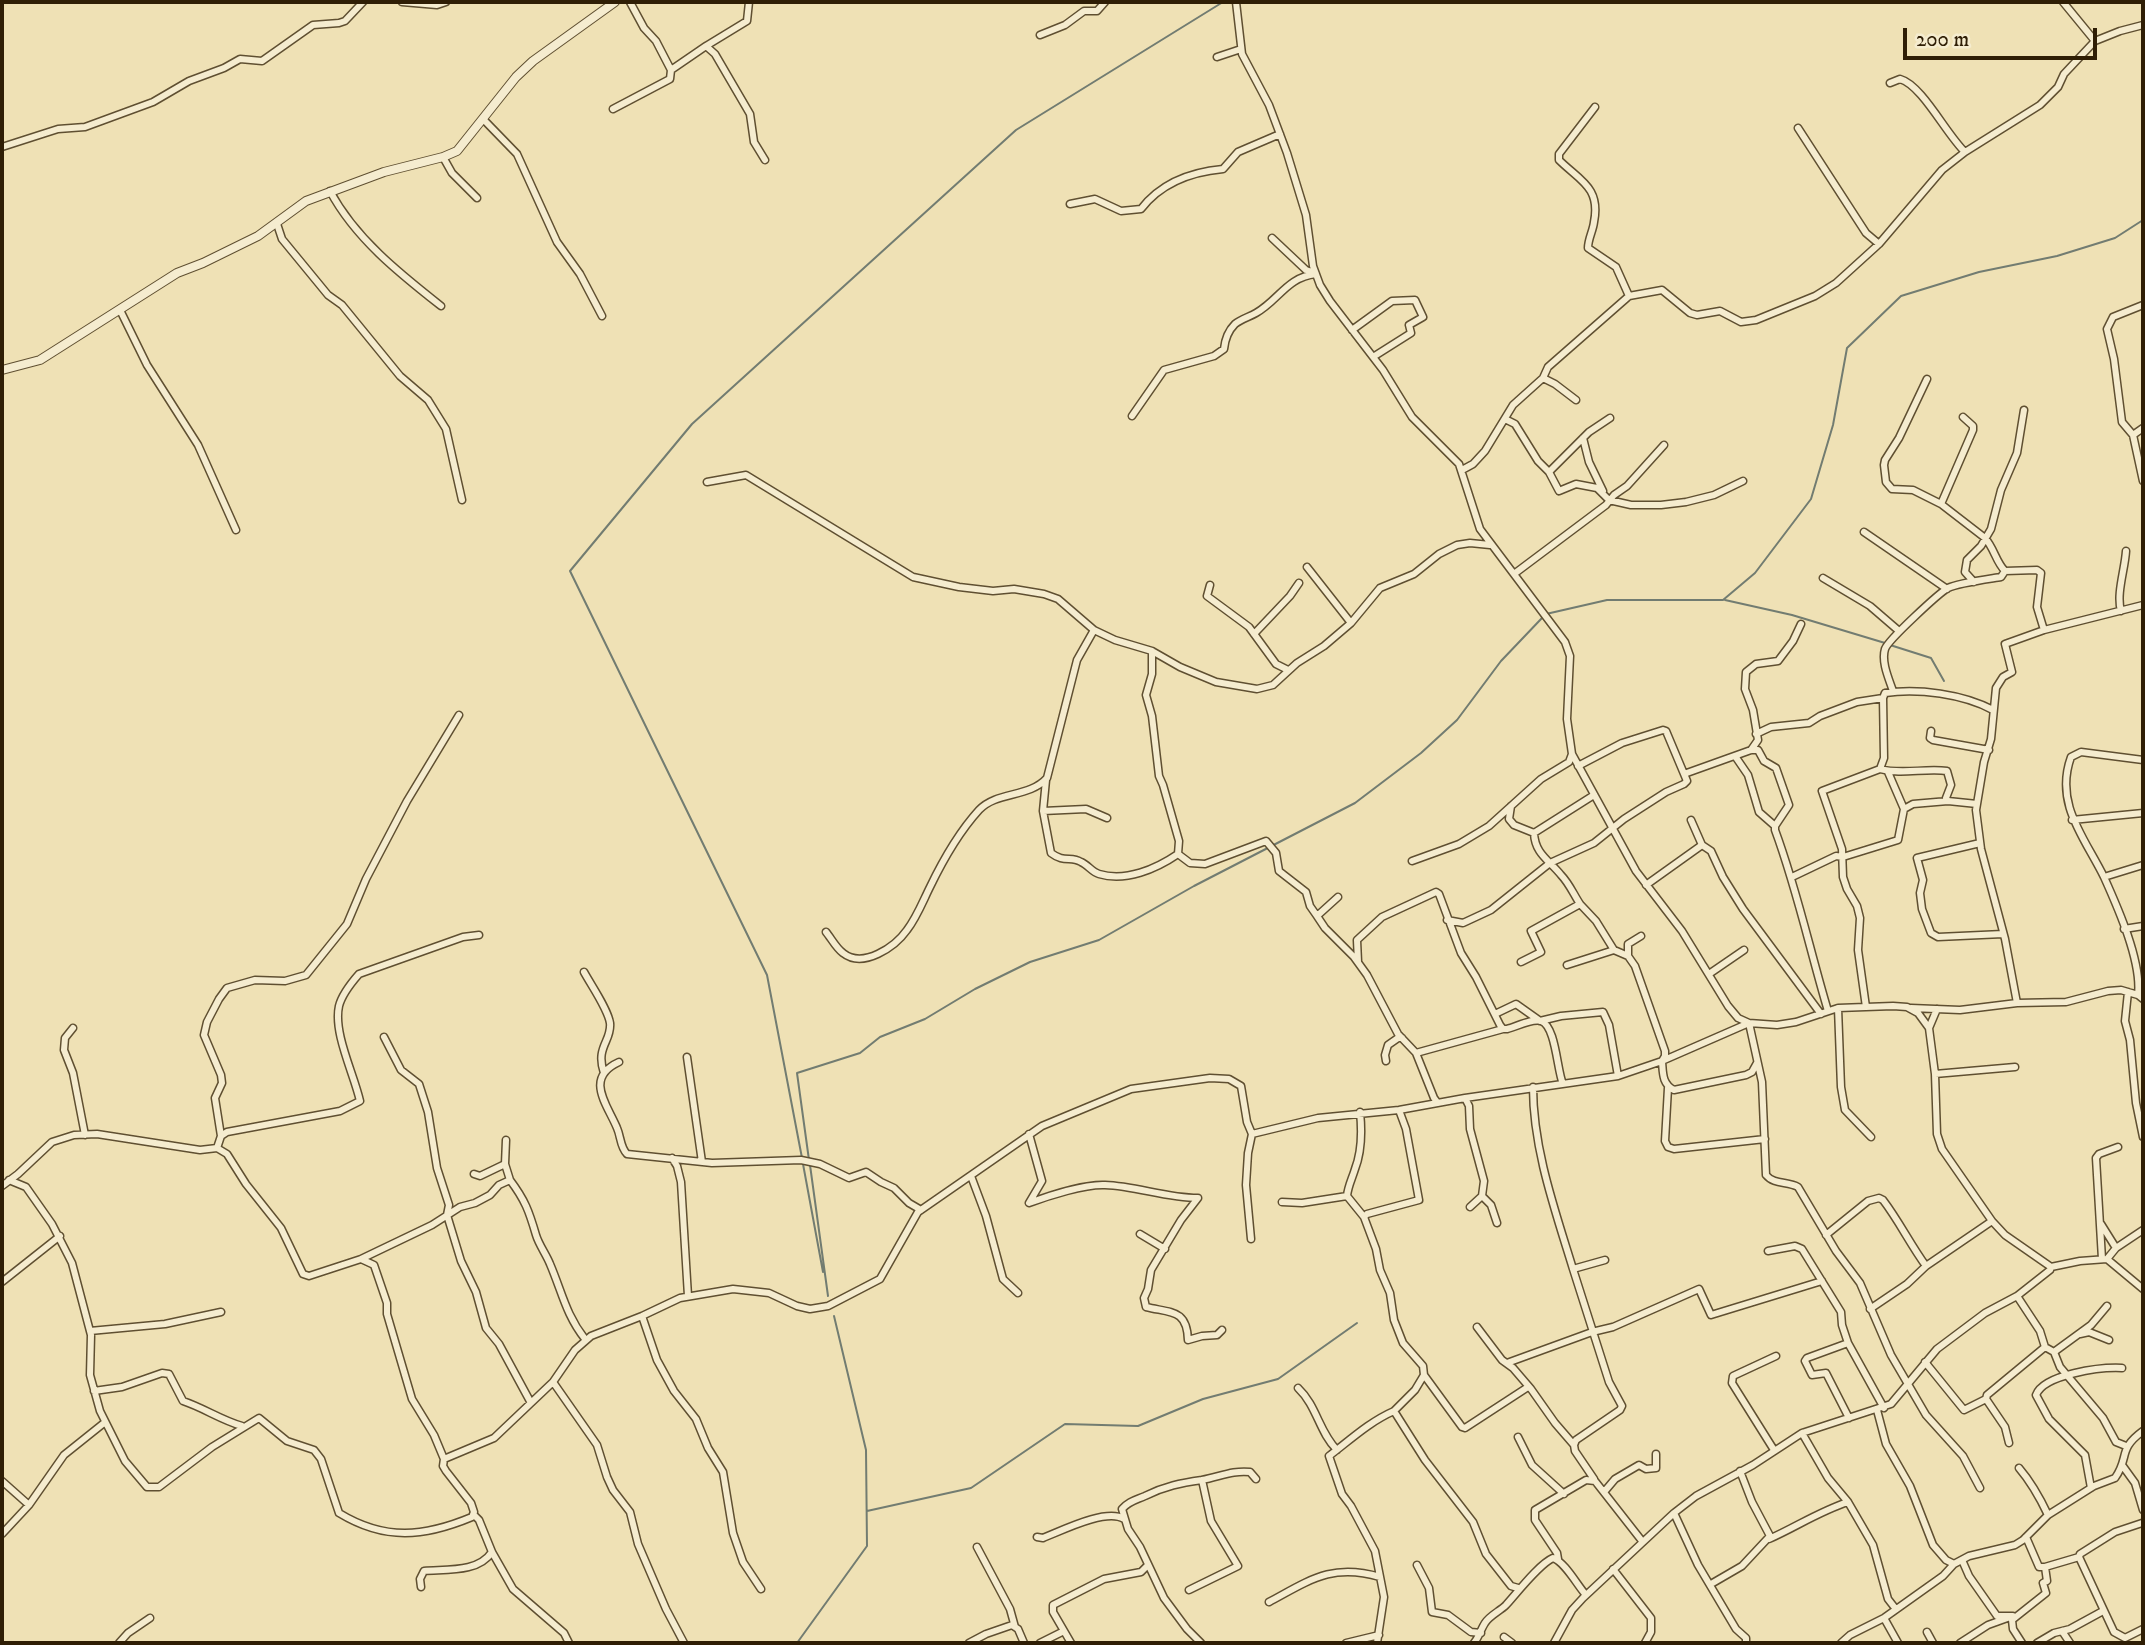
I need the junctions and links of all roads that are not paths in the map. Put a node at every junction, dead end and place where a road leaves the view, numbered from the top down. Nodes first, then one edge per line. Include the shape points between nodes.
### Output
1 (363, 2) edge
2 (402, 2) edge
3 (446, 2) edge
4 (615, 2) edge
5 (630, 2) edge
6 (749, 2) edge
7 (1105, 2) edge
8 (1236, 2) edge
9 (2063, 2) edge
10 (2143, 25) edge
11 (1040, 35) dead end
12 (2095, 41) junction
13 (706, 46) junction
14 (1241, 49) junction
15 (1217, 57) dead end
16 (671, 70) junction
17 (1890, 83) dead end
18 (1595, 107) dead end
19 (613, 110) dead end
20 (484, 120) junction
21 (1798, 128) dead end
22 (1280, 134) junction
23 (2, 148) edge
24 (1965, 152) junction
25 (443, 157) junction
26 (765, 160) dead end
27 (330, 191) junction
28 (477, 198) dead end
29 (1070, 204) dead end
30 (277, 224) junction
31 (1272, 238) dead end
32 (1879, 244) junction
33 (1316, 274) junction
34 (1629, 296) junction
35 (2143, 305) edge
36 (441, 306) dead end
37 (120, 310) junction
38 (602, 316) dead end
39 (1352, 330) junction
40 (1373, 357) junction
41 (2, 370) edge
42 (1543, 378) junction
43 (1927, 379) dead end
44 (1576, 400) dead end
45 (2024, 410) dead end
46 (1132, 416) dead end
47 (1963, 417) dead end
48 (1610, 418) dead end
49 (1505, 419) junction
50 (2143, 428) edge
51 (2133, 435) junction
52 (1583, 438) junction
53 (1664, 444) dead end
54 (1462, 470) junction
55 (1549, 472) junction
56 (1743, 481) dead end
57 (2143, 481) edge
58 (707, 482) dead end
59 (1607, 498) junction
60 (462, 500) dead end
61 (1941, 503) junction
62 (236, 530) dead end
63 (1864, 533) dead end
64 (1985, 538) junction
65 (1490, 545) junction
66 (2126, 551) dead end
67 (1307, 568) dead end
68 (2005, 571) junction
69 (1514, 574) junction
70 (1823, 578) dead end
71 (1974, 582) junction
72 (1299, 583) dead end
73 (1210, 585) dead end
74 (1947, 589) junction
75 (2143, 606) edge
76 (2121, 611) junction
77 (1351, 623) junction
78 (1801, 624) dead end
79 (1094, 630) junction
80 (2044, 630) junction
81 (1899, 631) junction
82 (1254, 634) junction
83 (1152, 651) junction
84 (1288, 670) junction
85 (1893, 691) junction
86 (1883, 698) junction
87 (1993, 709) junction
88 (459, 715) dead end
89 (1931, 731) dead end
90 (1756, 734) junction
91 (1751, 750) junction
92 (1989, 750) junction
93 (1572, 754) junction
94 (1735, 756) junction
95 (2143, 760) edge
96 (1578, 766) junction
97 (1880, 769) junction
98 (1888, 772) junction
99 (1685, 774) junction
100 (1046, 778) junction
101 (1594, 795) junction
102 (1948, 801) junction
103 (1977, 804) junction
104 (1511, 805) junction
105 (1904, 809) junction
106 (1043, 811) junction
107 (2143, 813) edge
108 (1107, 818) dead end
109 (1691, 820) dead end
110 (2072, 820) junction
111 (1775, 826) junction
112 (1612, 828) junction
113 (1534, 833) junction
114 (1980, 843) junction
115 (1702, 845) junction
116 (1178, 854) junction
117 (1843, 857) junction
118 (1412, 861) dead end
119 (1550, 863) junction
120 (2143, 865) edge
121 (1792, 877) junction
122 (2104, 877) junction
123 (1646, 885) junction
124 (1338, 897) dead end
125 (1580, 904) junction
126 (1317, 916) junction
127 (1447, 920) junction
128 (2143, 926) edge
129 (2124, 929) junction
130 (826, 932) dead end
131 (2003, 934) junction
132 (479, 935) dead end
133 (1641, 936) dead end
134 (1614, 950) junction
135 (1744, 950) dead end
136 (1628, 956) junction
137 (1357, 962) junction
138 (1521, 962) dead end
139 (1567, 965) dead end
140 (584, 972) dead end
141 (1709, 974) junction
142 (2128, 992) junction
143 (2141, 994) edge
144 (2017, 1003) junction
145 (1866, 1007) junction
146 (1907, 1007) junction
147 (1838, 1008) junction
148 (1937, 1009) junction
149 (1825, 1013) junction
150 (1495, 1014) junction
151 (1540, 1021) junction
152 (1749, 1023) junction
153 (72, 1028) dead end
154 (1928, 1028) junction
155 (1503, 1029) junction
156 (384, 1037) dead end
157 (1402, 1038) junction
158 (1416, 1053) junction
159 (687, 1057) dead end
160 (1386, 1061) dead end
161 (1662, 1061) junction
162 (1757, 1061) junction
163 (619, 1062) dead end
164 (2015, 1067) dead end
165 (604, 1073) junction
166 (1935, 1074) junction
167 (1618, 1076) junction
168 (1563, 1084) junction
169 (1533, 1087) junction
170 (1668, 1088) junction
171 (1465, 1098) junction
172 (1437, 1102) junction
173 (1399, 1110) junction
174 (1360, 1112) junction
175 (1029, 1134) junction
176 (1252, 1134) junction
177 (85, 1135) junction
178 (221, 1136) junction
179 (1871, 1137) dead end
180 (2143, 1137) edge
181 (1765, 1139) junction
182 (506, 1140) dead end
183 (2118, 1147) dead end
184 (217, 1149) junction
185 (672, 1158) junction
186 (702, 1162) junction
187 (505, 1164) junction
188 (474, 1174) dead end
189 (971, 1176) junction
190 (9, 1180) junction
191 (510, 1180) junction
192 (2, 1186) edge
193 (1347, 1196) junction
194 (1482, 1196) junction
195 (1282, 1202) dead end
196 (1470, 1207) dead end
197 (921, 1210) junction
198 (447, 1215) junction
199 (1364, 1217) junction
200 (1992, 1221) junction
201 (1497, 1223) dead end
202 (2101, 1224) junction
203 (2143, 1230) edge
204 (1140, 1234) dead end
205 (1826, 1235) junction
206 (60, 1236) junction
207 (1251, 1238) dead end
208 (2116, 1248) junction
209 (1165, 1249) junction
210 (1768, 1251) dead end
211 (361, 1259) junction
212 (1605, 1259) dead end
213 (2104, 1259) junction
214 (1926, 1266) junction
215 (2051, 1267) junction
216 (1573, 1269) junction
217 (1822, 1281) junction
218 (2, 1282) edge
219 (2143, 1289) edge
220 (1018, 1293) dead end
221 (688, 1296) junction
222 (2017, 1296) junction
223 (2107, 1306) dead end
224 (1870, 1310) junction
225 (221, 1312) dead end
226 (642, 1316) junction
227 (1477, 1327) dead end
228 (1222, 1330) dead end
229 (90, 1331) junction
230 (1592, 1332) junction
231 (2078, 1335) junction
232 (585, 1339) junction
233 (2109, 1340) dead end
234 (1848, 1343) junction
235 (2045, 1347) junction
236 (2054, 1352) junction
237 (1776, 1356) dead end
238 (1925, 1362) junction
239 (1507, 1363) junction
240 (2122, 1368) dead end
241 (2068, 1374) junction
242 (1424, 1375) junction
243 (553, 1382) junction
244 (1908, 1385) junction
245 (1528, 1387) junction
246 (1298, 1388) dead end
247 (94, 1391) junction
248 (1986, 1399) junction
249 (531, 1403) junction
250 (1881, 1409) junction
251 (1394, 1410) junction
252 (1849, 1418) junction
253 (104, 1423) junction
254 (242, 1426) junction
255 (2143, 1431) edge
256 (1802, 1433) junction
257 (1518, 1437) dead end
258 (2009, 1443) dead end
259 (1574, 1445) junction
260 (2126, 1446) junction
261 (1337, 1450) junction
262 (1774, 1450) junction
263 (1656, 1454) dead end
264 (443, 1460) junction
265 (2122, 1465) junction
266 (2019, 1468) dead end
267 (1741, 1471) junction
268 (1256, 1479) dead end
269 (1202, 1480) junction
270 (2, 1481) edge
271 (1595, 1481) junction
272 (1980, 1488) dead end
273 (2091, 1488) junction
274 (1604, 1492) junction
275 (1564, 1494) junction
276 (1848, 1502) junction
277 (29, 1505) junction
278 (2143, 1508) edge
279 (1674, 1513) junction
280 (474, 1515) junction
281 (2048, 1515) junction
282 (1124, 1519) junction
283 (2143, 1523) edge
284 (2, 1534) edge
285 (1037, 1536) dead end
286 (2026, 1537) junction
287 (1769, 1539) junction
288 (1642, 1541) junction
289 (977, 1547) dead end
290 (492, 1552) junction
291 (2079, 1557) junction
292 (1558, 1559) junction
293 (1962, 1560) junction
294 (1954, 1564) junction
295 (1417, 1565) dead end
296 (1147, 1566) junction
297 (2045, 1567) junction
298 (1614, 1569) junction
299 (1380, 1577) junction
300 (1711, 1584) junction
301 (421, 1587) dead end
302 (1518, 1588) junction
303 (761, 1589) dead end
304 (1189, 1590) dead end
305 (1586, 1595) junction
306 (1269, 1602) dead end
307 (1895, 1608) junction
308 (2103, 1611) junction
309 (2013, 1616) junction
310 (150, 1618) dead end
311 (1884, 1618) junction
312 (1015, 1627) junction
313 (2143, 1629) edge
314 (2062, 1631) junction
315 (1062, 1632) junction
316 (1927, 1632) dead end
317 (1481, 1633) junction
318 (1379, 1635) junction
319 (1850, 1635) junction
320 (1504, 1637) dead end
321 (119, 1643) edge
322 (569, 1643) edge
323 (684, 1643) edge
324 (969, 1643) edge
325 (1024, 1643) edge
326 (1040, 1643) edge
327 (1071, 1643) edge
328 (1202, 1643) edge
329 (1346, 1643) edge
330 (1377, 1643) edge
331 (1475, 1643) edge
332 (1511, 1643) edge
333 (1554, 1643) edge
334 (1645, 1643) edge
335 (1746, 1643) edge
336 (1834, 1643) edge
337 (1841, 1643) edge
338 (1898, 1643) edge
339 (1933, 1643) edge
340 (1960, 1643) edge
341 (2022, 1643) edge
342 (2037, 1643) edge
343 (2070, 1643) edge

1 - 23 street via 342,22 313,25 262,61 240,59 153,102 85,127 58,129
2 - 3 street
4 - 20 street via 533,61
5 - 16 street
6 - 13 street via 747,21
7 - 11 street via 1097,11 1084,11
8 - 14 street
9 - 12 street
10 - 12 street
12 - 24 street via 2040,106
13 - 16 street
13 - 26 street via 750,114 754,142
14 - 15 street
14 - 22 street
16 - 19 street via 670,79
17 - 24 street via 1900,79 1912,85
18 - 34 street via 1559,160 1591,189 1595,218 1588,248 1616,267
20 - 25 street via 457,151
20 - 38 street via 517,154 557,242
21 - 32 street via 1866,233
22 - 29 street via 1238,152 1223,169 1163,186 1141,209 1121,211 1095,200
22 - 33 street via 1306,215
24 - 32 street via 1942,170
25 - 27 street
25 - 28 street
27 - 30 street via 306,201
27 - 36 street via 355,229
30 - 37 street via 177,273
30 - 60 street via 282,239 328,295 342,305 400,376 428,400 446,429
31 - 33 street
32 - 34 street via 1815,296 1747,322 1720,311 1690,313 1662,290
33 - 39 street
33 - 46 street via 1294,280 1263,308 1237,322 1224,349 1214,356 1164,370
34 - 42 street via 1548,367
35 - 51 street via 2113,317 2107,328 2122,422
37 - 41 street via 40,360
37 - 62 street via 147,365 198,445
39 - 40 street
39 - 40 street via 1392,301 1415,300 1423,317 1409,325 1411,333
40 - 54 street via 1412,417
42 - 44 street
42 - 49 street via 1513,405
43 - 61 street via 1884,465 1888,487 1913,490
45 - 64 street via 2017,453
47 - 61 street via 1973,430
48 - 52 street
49 - 54 street via 1485,451
49 - 55 street via 1515,424
50 - 51 street
51 - 57 street
52 - 55 street
52 - 59 street
53 - 59 street via 1627,486
54 - 65 street via 1473,513
55 - 59 street via 1559,491 1576,484 1592,486
56 - 59 street via 1686,502 1631,505
58 - 79 street via 746,475 913,577 959,587 1044,594 1058,599
59 - 69 street via 1567,536
61 - 64 street
63 - 74 street
64 - 68 street
64 - 71 street via 1967,560 1965,572
65 - 69 street
65 - 77 street via 1457,545 1439,554 1414,574 1380,588
66 - 76 street
67 - 77 street
68 - 71 street via 2001,577
68 - 80 street via 2041,573 2037,607
69 - 93 street via 1569,648 1567,719
70 - 81 street via 1870,606
71 - 74 street
72 - 82 street
73 - 82 street via 1207,596
74 - 81 street
75 - 76 street
76 - 80 street
77 - 84 street
78 - 90 street via 1777,660 1755,664 1746,672 1745,689
79 - 83 street
79 - 100 street via 1077,660
80 - 87 street via 2006,643 2012,672 1996,688
81 - 85 street via 1885,647
82 - 84 street via 1276,664
83 - 84 street via 1180,667 1234,686 1268,687
83 - 116 street via 1146,695 1157,771 1179,841
85 - 86 street
85 - 87 street via 1941,694
86 - 90 street via 1857,702 1809,723 1771,727
86 - 97 street via 1884,758
87 - 92 street
88 - 178 street via 407,801 347,924 306,975 227,988 219,999 204,1035 222,1083 215,1098
89 - 92 street via 1933,740
90 - 91 street via 1758,740
91 - 94 street
91 - 111 street via 1758,750 1764,761 1776,768 1789,805
92 - 103 street
93 - 96 street
93 - 104 street via 1569,762
94 - 99 street
94 - 111 street via 1748,775 1759,813
95 - 110 street via 2081,752 2071,757
96 - 99 street via 1622,743 1663,730
96 - 101 street
97 - 98 street
97 - 117 street via 1822,791
98 - 102 street via 1947,771 1951,785
98 - 105 street
99 - 112 street via 1684,785
100 - 106 street
100 - 130 street via 1028,792 1007,796 980,810 940,867 907,931 874,956 859,959 843,954
101 - 112 street
101 - 113 street
102 - 103 street
102 - 105 street
103 - 114 street
104 - 113 street via 1509,819
104 - 118 street via 1489,826 1459,844
105 - 117 street via 1898,840
106 - 108 street via 1086,809
106 - 116 street via 1051,853 1060,860 1079,860 1096,873 1114,877 1138,873
107 - 110 street
109 - 115 street
110 - 122 street
111 - 121 street
112 - 119 street via 1594,843
112 - 123 street
113 - 119 street via 1541,857
114 - 131 street
114 - 131 street via 1917,858 1923,880 1922,909 1931,933 1938,937
115 - 123 street
115 - 149 street via 1711,852 1743,909
116 - 126 street via 1191,863 1205,864 1266,841 1276,853 1279,871 1306,892
117 - 121 street
117 - 145 street via 1843,877 1860,918 1858,950
119 - 125 street
119 - 127 street via 1491,910 1463,923
120 - 122 street
121 - 149 street
122 - 129 street
123 - 141 street
124 - 126 street
125 - 134 street
125 - 138 street via 1531,931 1541,952
126 - 137 street
127 - 137 street via 1439,894 1433,893 1382,917 1361,936 1356,945
127 - 150 street
128 - 129 street
129 - 143 street
131 - 144 street
132 - 178 street via 359,974 350,984 339,1005 339,1019 360,1101 340,1111
133 - 136 street via 1628,944
134 - 136 street
134 - 139 street
135 - 141 street
136 - 161 street via 1665,1051
137 - 157 street
140 - 165 street via 609,1020 600,1054
141 - 152 street via 1738,1018
142 - 143 street
142 - 144 street via 2108,991 2066,1002
142 - 180 street via 2124,1021
144 - 148 street
145 - 146 street
145 - 147 street
146 - 148 street
146 - 154 street via 1918,1013
147 - 149 street
147 - 179 street via 1845,1110
148 - 154 street
149 - 152 street via 1777,1026
150 - 151 street via 1516,1004
150 - 155 street
151 - 155 street
151 - 167 street via 1602,1013 1609,1025
151 - 168 street via 1556,1049
152 - 161 street
152 - 162 street
153 - 177 street via 64,1050
154 - 166 street
155 - 158 street
156 - 198 street via 401,1070 419,1084 449,1205
157 - 158 street
157 - 160 street via 1388,1045
158 - 172 street
159 - 186 street
161 - 167 street
161 - 170 street
162 - 170 street via 1746,1075
162 - 181 street
163 - 165 street
164 - 166 street
165 - 185 street via 602,1100 624,1151 631,1156
166 - 200 street via 1939,1142
167 - 168 street
168 - 169 street
169 - 171 street
169 - 216 street via 1536,1132 1548,1189
170 - 181 street via 1668,1147
171 - 172 street
171 - 194 street via 1484,1181
172 - 173 street
173 - 174 street
173 - 199 street via 1419,1200
174 - 176 street
174 - 193 street via 1358,1160
175 - 176 street via 1131,1089 1210,1078 1229,1079 1241,1086
175 - 189 street
175 - 209 street via 1042,1181 1029,1203 1106,1185 1198,1198
176 - 207 street via 1246,1185
177 - 184 street
177 - 190 street via 52,1142
178 - 184 street
181 - 205 street via 1768,1179 1798,1187
182 - 187 street
183 - 202 street via 2096,1158
184 - 211 street via 227,1154 281,1228 303,1274
185 - 186 street
185 - 221 street via 680,1174
186 - 197 street via 804,1161 849,1178 871,1173
187 - 188 street via 480,1176
187 - 191 street
189 - 197 street
189 - 220 street via 1003,1279
190 - 192 street
190 - 206 street via 26,1187
191 - 198 street
191 - 232 street via 526,1203 563,1301
193 - 195 street
193 - 199 street
194 - 196 street
194 - 201 street
197 - 221 street via 880,1279 828,1306 810,1309 741,1288
198 - 211 street
198 - 249 street via 486,1328
199 - 242 street via 1397,1327 1405,1346 1423,1366
200 - 214 street
200 - 215 street
202 - 208 street
202 - 213 street
203 - 208 street
204 - 209 street
205 - 214 street via 1868,1201 1879,1198 1902,1224
205 - 224 street via 1860,1283
206 - 218 street
206 - 229 street
208 - 213 street
209 - 228 street via 1151,1270 1146,1307 1180,1315 1187,1323 1188,1340
210 - 217 street via 1802,1249
211 - 264 street via 374,1265 409,1389
212 - 216 street
213 - 215 street
213 - 219 street
214 - 224 street
215 - 222 street
216 - 230 street
217 - 230 street via 1711,1315 1699,1289
217 - 234 street via 1841,1312
221 - 226 street
222 - 235 street
222 - 238 street via 1985,1313
223 - 231 street
224 - 244 street
225 - 229 street via 165,1324
226 - 232 street
226 - 303 street via 657,1360 696,1419 723,1472 733,1534 743,1562
227 - 239 street
229 - 247 street
230 - 239 street
230 - 259 street via 1622,1406
231 - 233 street via 2089,1332
231 - 236 street
232 - 243 street
234 - 250 street
234 - 252 street via 1805,1361 1812,1375 1826,1373
235 - 236 street
235 - 248 street
236 - 241 street
237 - 262 street via 1739,1372 1732,1383
238 - 244 street
238 - 248 street via 1964,1410
239 - 245 street
240 - 241 street
241 - 260 street via 2116,1442
241 - 273 street via 2036,1395 2049,1419 2085,1455
242 - 245 street via 1465,1428
242 - 251 street
243 - 249 street
243 - 323 street via 597,1445 613,1490 631,1512 638,1544
244 - 250 street
244 - 272 street via 1926,1415 1963,1456
245 - 259 street
246 - 261 street
247 - 253 street
247 - 254 street via 169,1374 183,1401
248 - 258 street via 2005,1427
249 - 264 street via 494,1438
250 - 252 street
250 - 294 street via 1886,1444 1910,1486 1933,1545
251 - 261 street
251 - 302 street via 1473,1522 1486,1554 1511,1586
252 - 256 street
253 - 254 street via 125,1461 147,1487 159,1487
253 - 277 street via 64,1455
254 - 280 street via 258,1418 287,1441 314,1450 339,1513 372,1527 393,1534 429,1532
255 - 260 street
256 - 262 street
256 - 276 street
257 - 275 street via 1532,1465
259 - 271 street
260 - 265 street
261 - 299 street via 1329,1456 1337,1482 1373,1544
262 - 267 street
263 - 274 street via 1656,1468 1639,1465 1615,1479
264 - 280 street
265 - 273 street via 2115,1478
265 - 278 street via 2135,1483
266 - 281 street
267 - 279 street
267 - 287 street
268 - 269 street via 1250,1472 1238,1471
269 - 282 street via 1162,1487 1130,1502 1122,1509
269 - 304 street via 1211,1521 1238,1566
270 - 277 street
271 - 274 street
271 - 275 street via 1586,1480
273 - 281 street
274 - 288 street
275 - 292 street via 1538,1506 1533,1514
276 - 287 street
276 - 307 street via 1873,1545 1888,1599
277 - 284 street
279 - 288 street
279 - 300 street
280 - 290 street
281 - 286 street
282 - 285 street via 1107,1516
282 - 296 street
283 - 291 street via 2115,1532
286 - 293 street via 2006,1548
286 - 297 street via 2039,1567
287 - 300 street via 1742,1566
288 - 298 street
289 - 312 street
290 - 301 street via 476,1565 424,1571
290 - 322 street via 513,1589 564,1633
291 - 297 street
291 - 308 street
292 - 302 street via 1548,1560
292 - 305 street
293 - 294 street
293 - 309 street via 1997,1616
294 - 307 street
295 - 317 street via 1429,1588 1432,1612 1448,1615 1471,1632
296 - 315 street via 1141,1572 1104,1579 1056,1603 1053,1612
296 - 328 street via 1172,1609
297 - 309 street via 2046,1593
298 - 305 street
298 - 334 street via 1651,1618
299 - 306 street via 1332,1572
299 - 318 street via 1384,1597
300 - 335 street
302 - 317 street via 1485,1622
305 - 333 street
307 - 311 street
308 - 313 street via 2120,1637
308 - 314 street
309 - 340 street
309 - 341 street via 2013,1629
310 - 321 street
311 - 319 street
311 - 338 street
312 - 324 street via 1007,1625
312 - 325 street
314 - 342 street
314 - 343 street
315 - 326 street
315 - 327 street
316 - 339 street
317 - 331 street
318 - 329 street
318 - 330 street
319 - 336 street
319 - 337 street
320 - 332 street

